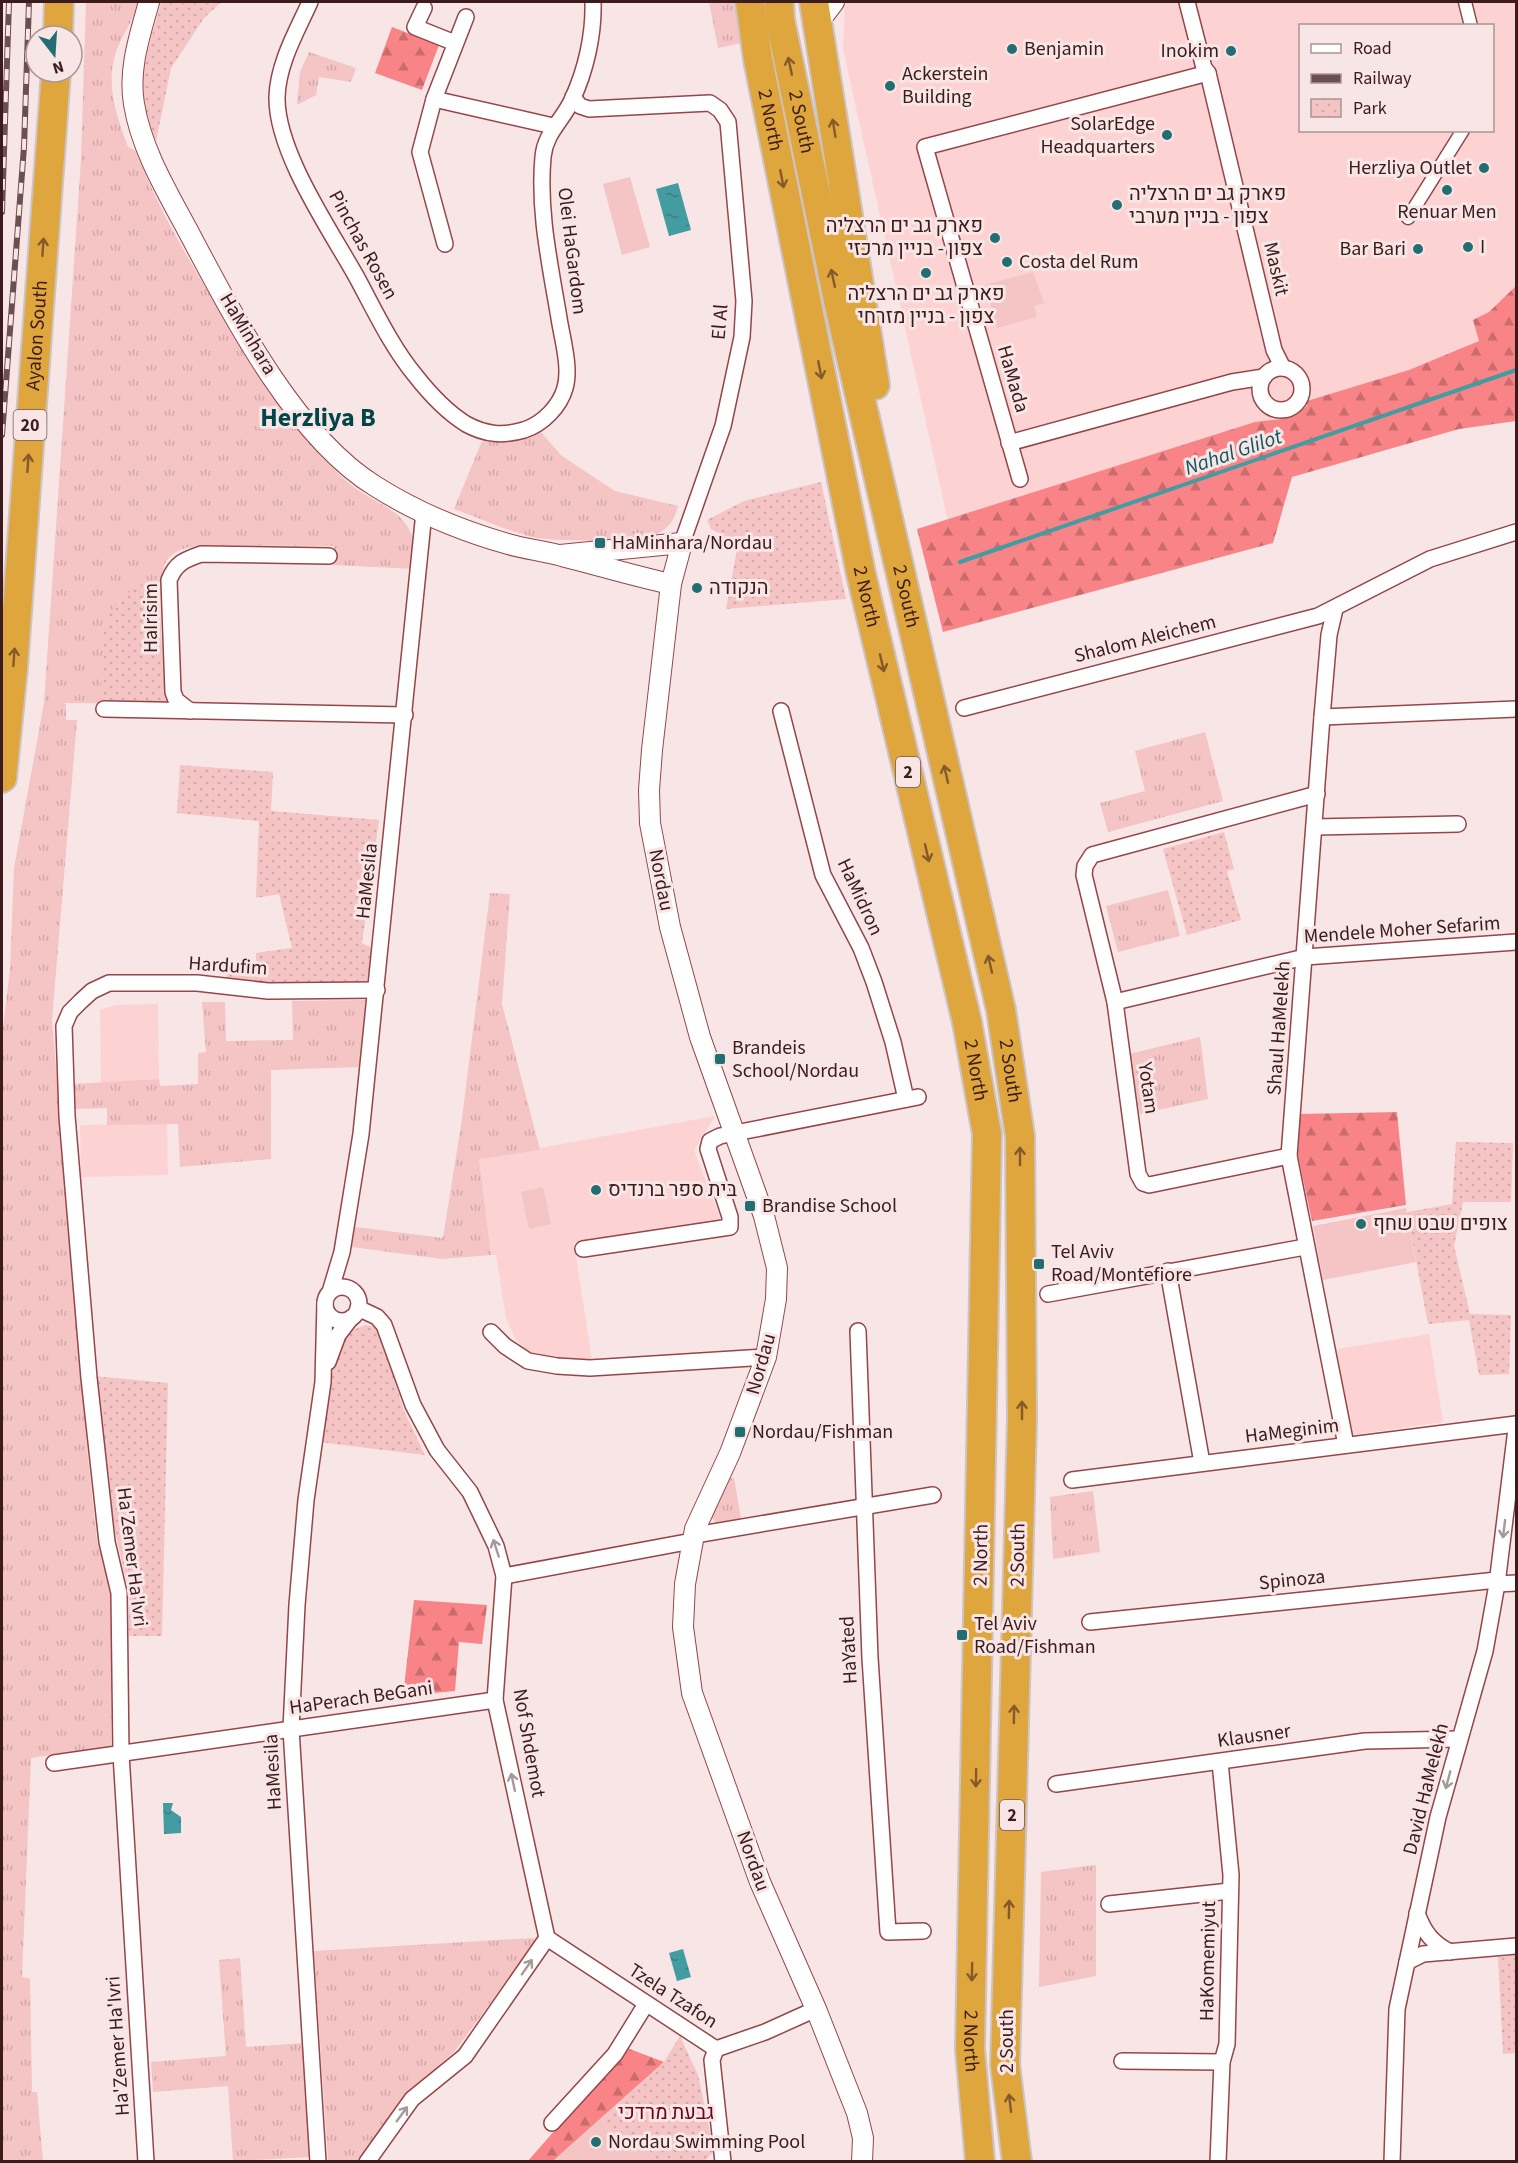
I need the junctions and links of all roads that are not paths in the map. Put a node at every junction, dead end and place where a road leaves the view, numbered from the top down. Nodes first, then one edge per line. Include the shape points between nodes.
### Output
1 (59, 2) edge
2 (149, 2) edge
3 (310, 2) edge
4 (593, 2) edge
5 (750, 2) edge
6 (779, 2) edge
7 (834, 2) edge
8 (1187, 2) edge
9 (1193, 2) edge
10 (1465, 2) edge
11 (424, 8) dead end
12 (816, 15) edge
13 (466, 17) dead end
14 (58, 24) edge
15 (1470, 24) edge
16 (455, 43) junction
17 (1208, 73) junction
18 (55, 84) edge
19 (573, 96) junction
20 (434, 99) junction
21 (553, 126) junction
22 (1462, 132) edge
23 (1408, 218) dead end
24 (446, 244) dead end
25 (1283, 368) junction
26 (1264, 377) junction
27 (528, 429) joint
28 (1009, 443) junction
29 (1020, 479) dead end
30 (424, 512) junction
31 (1516, 532) edge
32 (682, 543) junction
33 (560, 555) junction
34 (329, 556) dead end
35 (671, 585) junction
36 (1335, 609) junction
37 (915, 642) junction
38 (964, 708) dead end
39 (104, 709) dead end
40 (1516, 709) edge
41 (190, 711) junction
42 (781, 711) dead end
43 (405, 715) junction
44 (1322, 717) junction
45 (2, 778) edge
46 (1317, 794) junction
47 (1458, 824) dead end
48 (1315, 827) junction
49 (1516, 942) edge
50 (1305, 957) junction
51 (377, 990) junction
52 (81, 1001) joint
53 (1115, 1002) junction
54 (734, 1132) junction
55 (1289, 1156) junction
56 (1305, 1246) junction
57 (583, 1249) dead end
58 (342, 1252) junction
59 (1168, 1271) junction
60 (354, 1291) junction
61 (1048, 1294) dead end
62 (327, 1297) junction
63 (355, 1313) junction
64 (858, 1331) dead end
65 (491, 1332) dead end
66 (766, 1357) junction
67 (323, 1382) junction
68 (1516, 1424) edge
69 (1516, 1429) edge
70 (1346, 1445) junction
71 (1202, 1463) junction
72 (1072, 1480) dead end
73 (933, 1495) dead end
74 (864, 1506) junction
75 (694, 1538) junction
76 (504, 1576) junction
77 (1497, 1582) junction
78 (1516, 1583) edge
79 (1090, 1622) dead end
80 (495, 1700) junction
81 (291, 1730) junction
82 (1459, 1739) junction
83 (121, 1754) junction
84 (1220, 1762) junction
85 (54, 1763) dead end
86 (1056, 1784) dead end
87 (1230, 1891) junction
88 (1109, 1904) dead end
89 (1418, 1913) junction
90 (923, 1931) dead end
91 (547, 1938) junction
92 (1516, 1946) edge
93 (1450, 1952) junction
94 (1407, 1962) junction
95 (646, 2004) junction
96 (816, 2009) junction
97 (716, 2049) junction
98 (1122, 2061) dead end
99 (1222, 2062) junction
100 (552, 2124) dead end
101 (720, 2159) edge
102 (146, 2162) edge
103 (318, 2162) edge
104 (368, 2162) edge
105 (862, 2162) edge
106 (980, 2162) edge
107 (1017, 2162) edge
108 (1218, 2162) edge
109 (1392, 2162) edge

1 - 14 highway
2 - 30 street, HaMinhara via 133,62 134,104 149,150 196,246 281,388 323,442 374,486
3 - 27 street, Pinchas Rosen via 284,59 277,96 291,157 414,375 465,423 486,434
4 - 19 street, Olei HaGardom via 593,24
5 -> 106 highway, 2 North / 2 via 758,59 861,574 967,1022 987,1134 970,2049
37 -> 6 highway, 2 South / 2 via 839,305
7 - 12 street via 821,19
8 - 17 street, Maskit
9 - 17 street, Maskit via 1210,67
10 - 15 street
11 - 16 street via 415,27
37 -> 12 highway
13 - 16 street
16 - 20 street
17 - 25 street, Maskit via 1274,350
17 - 28 street, HaMada via 925,147
45 -> 18 highway, Ayalon South / 20
19 - 21 street, Olei HaGardom
19 - 32 street, El Al via 580,106 589,109 710,103 728,122 744,302 742,337 723,426
20 - 21 street
20 - 24 street via 420,152
21 - 27 street, Olei HaGardom via 543,153 541,203 566,384 560,401
22 - 23 street
25 - 26 street
25 - 26 street via 1296,374 1302,383 1300,399 1289,409 1266,405 1259,391
26 - 28 street, HaMada via 1232,382
28 - 29 street
30 - 33 street, HaMinhara via 510,545
30 - 43 street, HaMesila
31 - 36 street, Shalom Aleichem via 1430,559
32 - 33 street, HaMinhara
32 - 35 street, Nordau
33 - 35 street, HaMinhara
34 - 41 street, HaIrisim via 201,554 175,566 169,580 173,692 176,700
35 - 54 street, Nordau via 648,790 650,823 685,984
36 - 38 street, Shalom Aleichem
36 - 44 street, Shaul HaMelekh
107 -> 37 highway, 2 South / 2 via 1005,2065 1022,1419 1020,1136 1001,1011
39 - 41 street
40 - 44 street
41 - 43 street
42 - 54 street, HaMidron via 823,875 861,948 912,1098
43 - 51 street, HaMesila
44 - 46 street, Shaul HaMelekh
46 - 48 street, Shaul HaMelekh
46 - 53 street, Yotam via 1092,855 1084,875
47 - 48 street
48 - 50 street, Shaul HaMelekh
49 - 50 street, Mendele Moher Sefarim
50 - 53 street, Mendele Moher Sefarim
50 - 55 street, Shaul HaMelekh
51 - 52 street, Hardufim via 268,991 198,983 109,983
51 - 58 street, HaMesila via 361,1134
52 - 83 street, Ha'Zemer Ha'Ivri via 64,1026 63,1048 89,1378 107,1542 119,1593
53 - 55 street, Yotam via 1138,1174 1143,1183 1149,1185
54 - 57 street via 710,1141 708,1149 730,1227
54 - 66 street, Nordau via 764,1216 777,1268
55 - 56 street, Shaul HaMelekh
56 - 59 street
56 - 70 street, Shaul HaMelekh
58 - 60 street, HaMesila
58 - 62 street, HaMesila
59 - 61 street
59 - 71 street
60 - 62 street via 344,1287
60 - 63 street via 359,1300
62 - 63 street via 327,1312 335,1319
62 - 67 street, HaMesila
63 - 67 street, HaMesila via 338,1335
76 -> 63 street, Nof Shdemot via 496,1546 470,1492 437,1450 413,1405 384,1325 377,1317
64 - 74 street, HaYated
65 - 66 street via 528,1360 557,1366 590,1368
66 - 75 street, Nordau
67 - 81 street, HaMesila via 301,1560
68 - 70 street, HaMeginim
69 -> 77 street, David HaMelekh
70 - 71 street, HaMeginim
71 - 72 street, HaMeginim
73 - 74 street
74 - 75 street
74 - 90 street, HaYated via 888,1932
75 - 76 street
75 - 96 street, Nordau via 685,1584 683,1627 692,1693 760,1882
76 - 80 street, Nof Shdemot
77 - 78 street, Spinoza
77 - 79 street, Spinoza
77 - 82 street, David HaMelekh via 1485,1651
80 - 81 street, HaPerach BeGani
91 -> 80 street, Nof Shdemot
81 - 83 street, HaPerach BeGani
81 - 103 street, HaMesila
82 - 84 street, Klausner via 1365,1741
82 -> 89 street, David HaMelekh
83 - 85 street, HaPerach BeGani
83 - 102 street, Ha'Zemer Ha'Ivri
84 - 86 street, Klausner
84 - 87 street, HaKomemiyut
87 - 88 street
87 - 99 street, HaKomemiyut via 1227,2044
89 - 93 street via 1436,1946
89 - 94 street, David HaMelekh
91 - 95 street, Tzela Tzafon
104 -> 91 street via 412,2099 465,2056
92 - 93 street
93 - 94 street via 1424,1954
94 - 109 street, David HaMelekh via 1397,2010
95 - 97 street, Tzela Tzafon
95 - 100 street via 615,2054
96 - 97 street, Tzela Tzafon
96 - 105 street, Nordau via 857,2113 863,2138
97 - 101 street via 712,2060
98 - 99 street
99 - 108 street, HaKomemiyut

